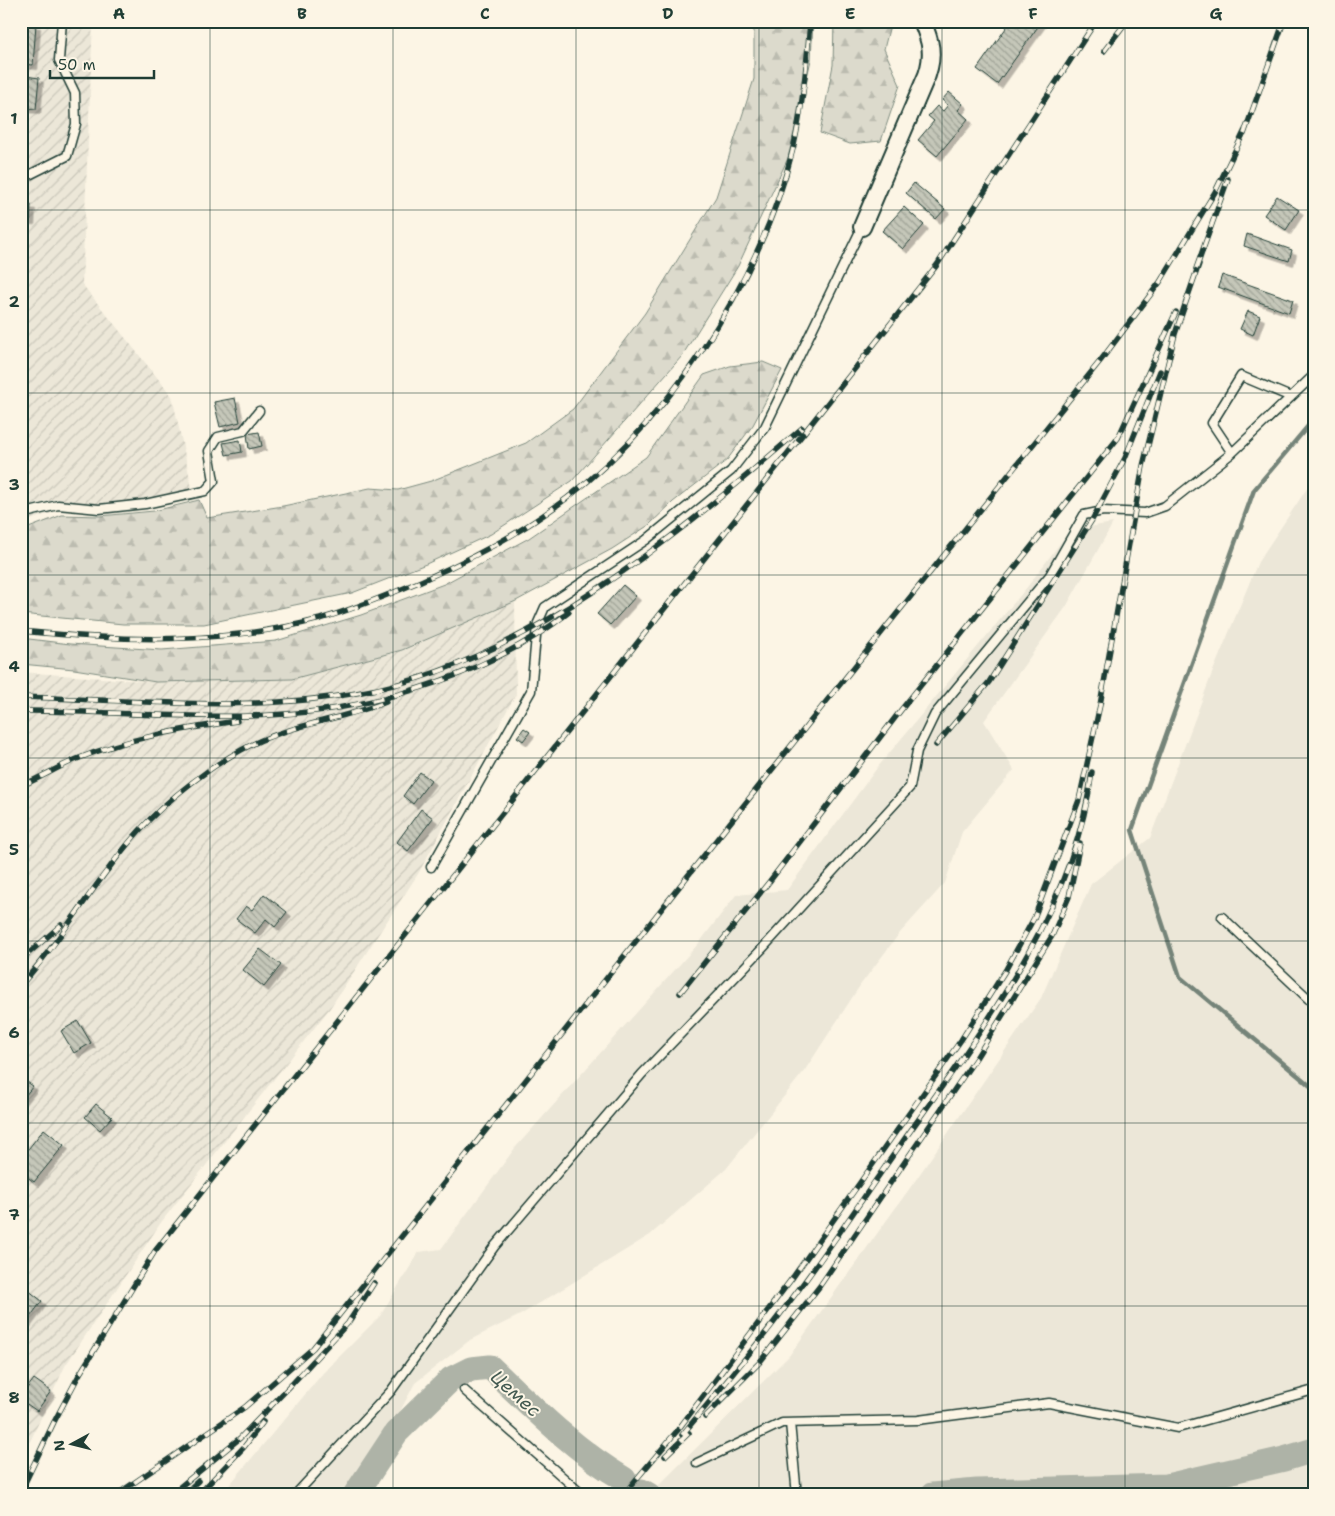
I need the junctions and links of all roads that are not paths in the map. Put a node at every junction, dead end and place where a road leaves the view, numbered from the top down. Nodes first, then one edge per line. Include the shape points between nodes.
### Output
1 (62, 21) edge
2 (922, 21) edge
3 (21, 179) edge
4 (862, 227) joint
5 (1314, 375) edge
6 (1291, 397) junction
7 (259, 411) dead end
8 (1232, 453) junction
9 (21, 514) edge
10 (431, 867) dead end
11 (1222, 917) dead end
12 (1314, 1004) edge
13 (464, 1390) dead end
14 (1314, 1390) edge
15 (790, 1423) junction
16 (697, 1463) dead end
17 (294, 1495) edge
18 (583, 1495) edge
19 (797, 1495) edge

1 - 3 lane via 59,60 75,92 76,124 67,156
2 - 4 street via 931,42 932,58
4 - 10 lane via 765,427 731,471 646,540 545,607 537,625 531,692
5 - 6 lane
6 - 8 lane
6 - 8 lane via 1241,376 1212,423
7 - 9 lane via 243,431 218,437 209,451 214,481 205,491 145,504 99,509 58,505
8 - 17 lane via 1165,506 1145,513 1103,511 1084,516 1050,575 935,714 917,751 910,787 642,1074 494,1248 391,1391
11 - 12 lane
13 - 18 lane
14 - 15 lane via 1178,1428 1049,1403 918,1420
15 - 16 lane via 782,1423
15 - 19 lane

